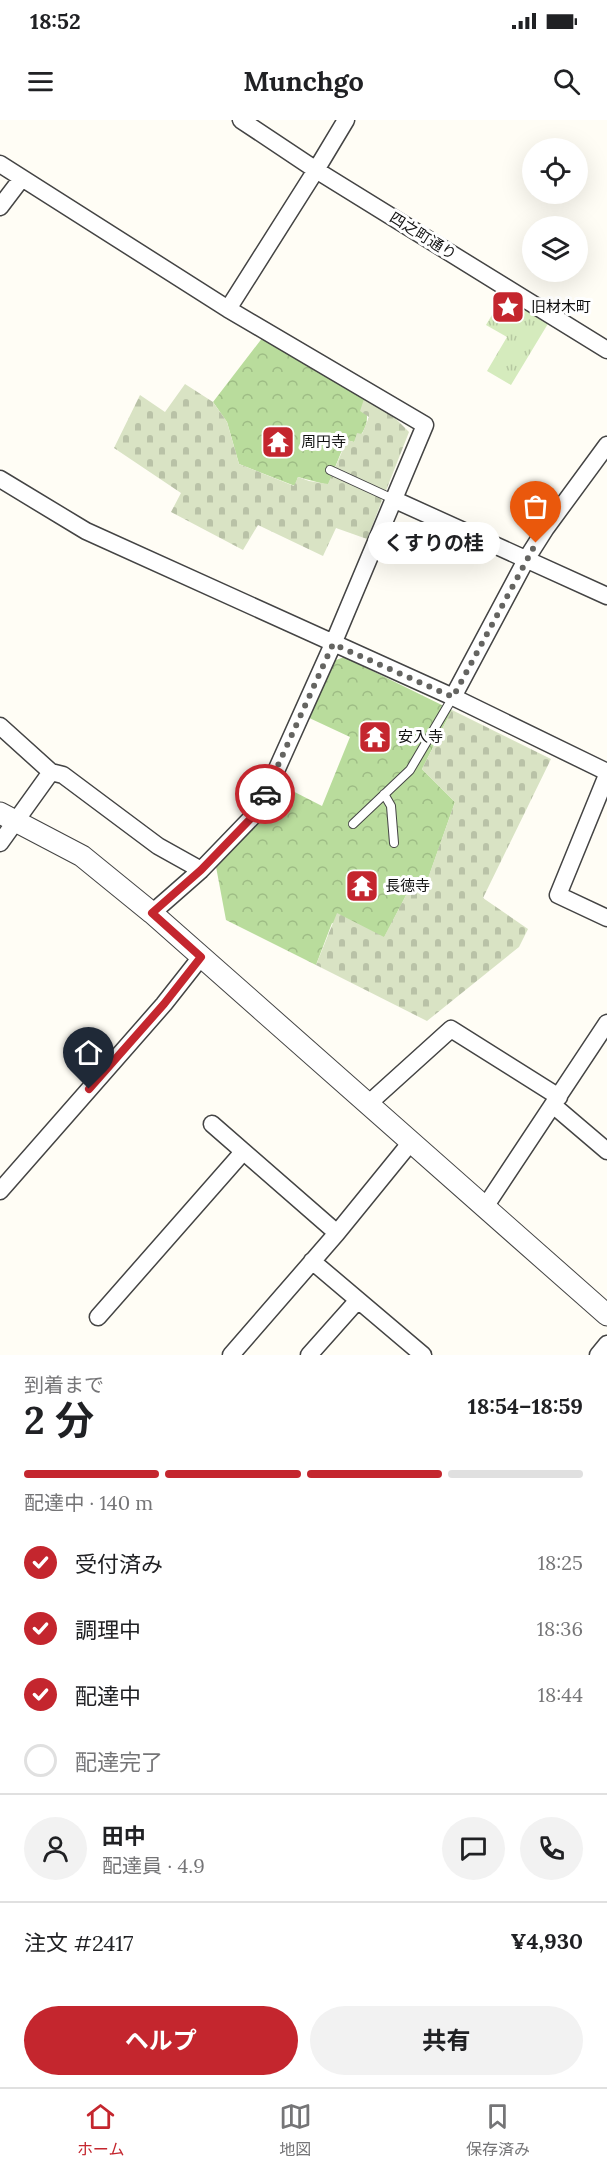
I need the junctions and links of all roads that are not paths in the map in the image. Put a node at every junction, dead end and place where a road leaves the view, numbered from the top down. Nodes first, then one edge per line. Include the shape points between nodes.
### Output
1 (241, 120) edge
2 (346, 120) edge
3 (0, 164) edge
4 (316, 170) junction
5 (22, 178) junction
6 (0, 207) edge
7 (228, 309) junction
8 (607, 350) edge
9 (607, 445) edge
10 (330, 470) dead end
11 (0, 479) edge
12 (393, 499) junction
13 (526, 558) junction
14 (607, 596) edge
15 (333, 644) junction
16 (453, 697) junction
17 (0, 726) edge
18 (51, 772) junction
19 (607, 774) edge
20 (384, 794) junction
21 (9, 817) edge
22 (353, 824) dead end
23 (0, 843) edge
24 (394, 843) dead end
25 (201, 870) junction
26 (152, 913) junction
27 (607, 918) edge
28 (201, 957) junction
29 (607, 1023) edge
30 (556, 1101) junction
31 (368, 1104) junction
32 (212, 1124) dead end
33 (411, 1142) junction
34 (607, 1151) edge
35 (243, 1152) junction
36 (0, 1191) edge
37 (485, 1207) junction
38 (337, 1233) junction
39 (312, 1261) junction
40 (358, 1300) junction
41 (607, 1315) edge
42 (98, 1317) dead end
43 (607, 1344) edge
44 (231, 1355) edge
45 (309, 1355) edge
46 (423, 1355) edge
47 (598, 1355) edge

1 - 4 street, 四之町通り
2 - 4 street
3 - 5 street
4 - 7 street
4 - 8 street, 四之町通り
5 - 6 street
5 - 7 street
7 - 12 street via 425,425
9 - 13 street
10 - 12 lane
11 - 15 street via 86,531
12 - 13 street
12 - 15 street
13 - 14 street
13 - 16 street
15 - 16 street
15 - 25 street via 258,811
16 - 19 street
16 - 20 lane via 410,770
17 - 18 street
18 - 21 street
18 - 25 street via 63,775 158,846
19 - 27 street via 558,895
20 - 22 lane
20 - 24 lane via 391,806
21 - 23 street
21 - 26 street via 82,856
25 - 26 street
26 - 28 street
28 - 31 street
28 - 36 street
29 - 30 street
30 - 31 street via 452,1029
30 - 34 street
30 - 37 street
31 - 33 street
32 - 35 street
33 - 37 street
33 - 38 street
35 - 38 street
35 - 42 street
37 - 41 street
38 - 39 street
39 - 40 street
39 - 44 street
40 - 45 street
40 - 46 street
43 - 47 street

